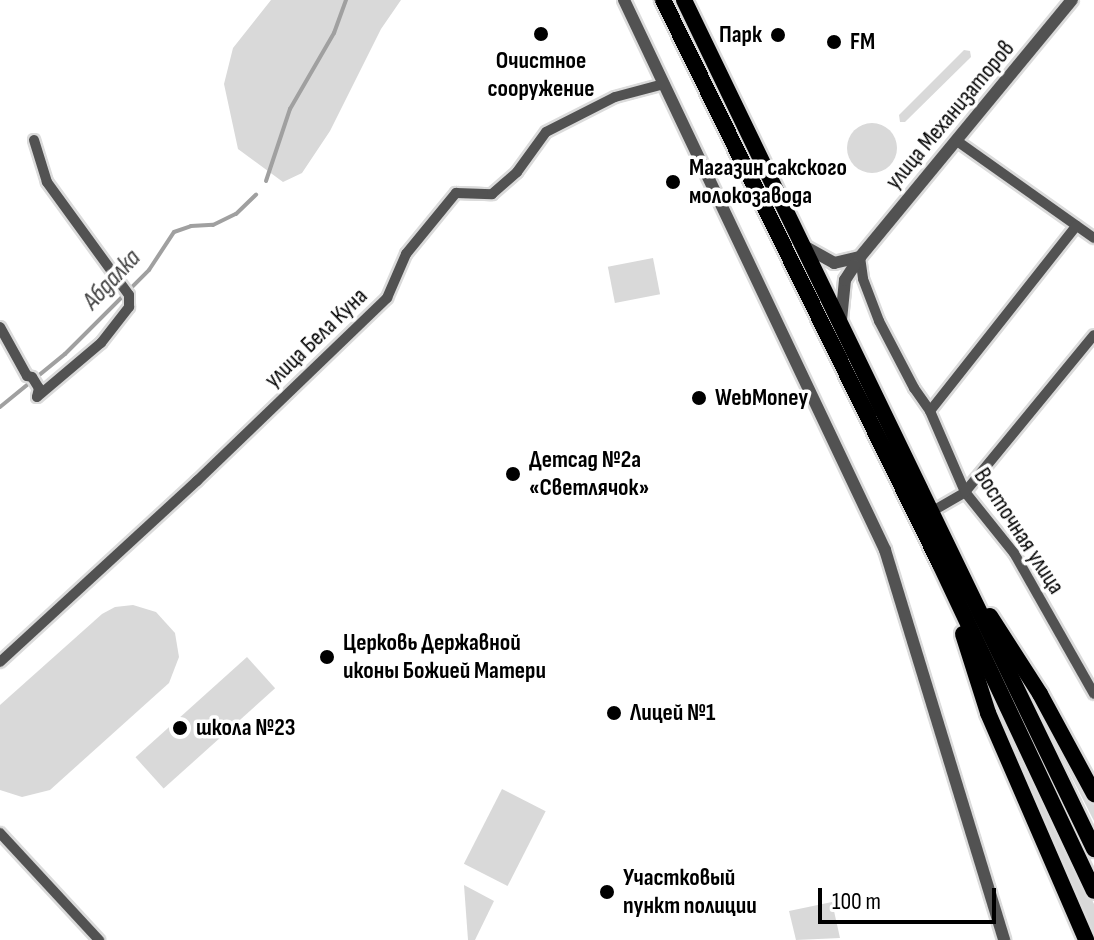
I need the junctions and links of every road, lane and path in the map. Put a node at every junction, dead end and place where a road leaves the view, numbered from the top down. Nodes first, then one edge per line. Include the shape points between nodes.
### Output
1 (624, 0) edge
2 (663, 0) edge
3 (684, 0) edge
4 (1072, 0) edge
5 (664, 84) junction
6 (34, 140) dead end
7 (957, 141) junction
8 (1076, 226) junction
9 (1094, 238) edge
10 (802, 245) junction
11 (860, 257) junction
12 (0, 327) edge
13 (842, 329) junction
14 (1094, 335) edge
15 (930, 411) junction
16 (965, 492) junction
17 (931, 512) junction
18 (940, 564) junction
19 (964, 578) junction
20 (0, 662) edge
21 (1094, 694) edge
22 (1094, 794) edge
23 (0, 833) edge
24 (1094, 849) edge
25 (1094, 891) edge
26 (99, 940) edge
27 (1004, 940) edge
28 (1086, 940) edge

1 - 5 street
2 - 18 main road
3 - 10 main road
4 - 7 street, улица Механизаторов
5 - 20 street, улица Бела Куна via 615,97 546,132 517,172 492,194 456,193 406,254 387,298
5 - 27 street via 885,550
6 - 12 street via 47,182 127,293 129,307 101,343 37,397 39,388
7 - 8 street
7 - 11 street, улица Механизаторов
8 - 9 street
8 - 15 street
10 - 11 street via 834,263
10 - 13 main road
11 - 13 street, улица Механизаторов via 842,291
11 - 15 street, Восточная улица via 879,321
13 - 17 main road
14 - 16 street
15 - 16 street, Восточная улица
16 - 17 street
16 - 21 street, Восточная улица via 1014,553
17 - 19 main road
18 - 25 main road
18 - 28 main road via 988,713
19 - 22 main road via 1040,694
19 - 24 main road
23 - 26 street

